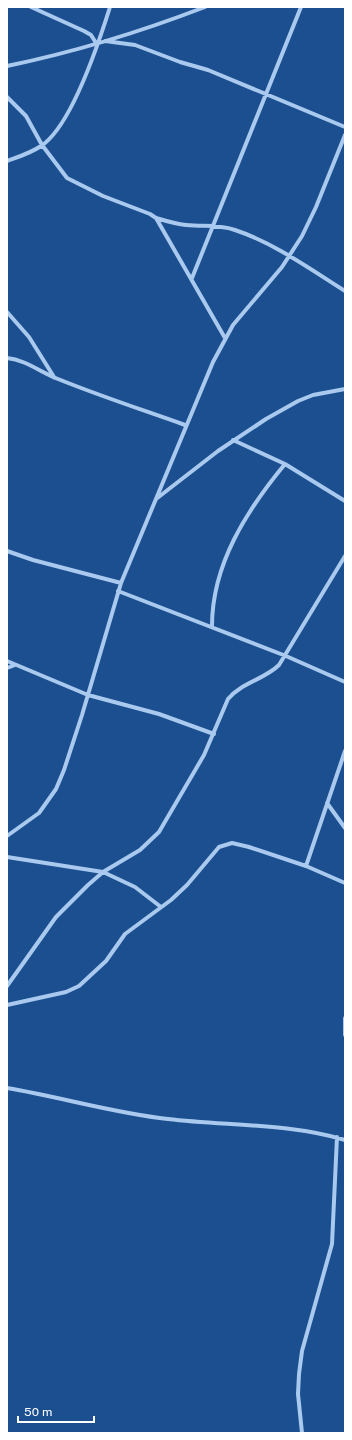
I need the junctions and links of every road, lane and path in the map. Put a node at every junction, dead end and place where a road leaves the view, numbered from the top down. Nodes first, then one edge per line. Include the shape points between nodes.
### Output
1 (31, 7) edge
2 (110, 7) edge
3 (205, 7) edge
4 (301, 7) edge
5 (105, 41) junction
6 (97, 43) junction
7 (7, 66) edge
8 (265, 94) junction
9 (7, 97) edge
10 (345, 127) edge
11 (345, 135) edge
12 (42, 145) junction
13 (7, 161) edge
14 (156, 218) junction
15 (214, 225) junction
16 (289, 256) junction
17 (192, 278) junction
18 (345, 291) edge
19 (7, 312) edge
20 (225, 338) junction
21 (7, 358) edge
22 (54, 378) junction
23 (345, 389) edge
24 (185, 426) junction
25 (233, 440) junction
26 (285, 464) junction
27 (155, 500) junction
28 (345, 501) edge
29 (7, 551) edge
30 (345, 556) edge
31 (121, 583) junction
32 (118, 591) junction
33 (212, 626) junction
34 (286, 656) junction
35 (7, 661) edge
36 (16, 665) junction
37 (7, 668) edge
38 (345, 682) edge
39 (88, 695) junction
40 (214, 734) junction
41 (345, 751) edge
42 (327, 803) junction
43 (345, 828) edge
44 (7, 836) edge
45 (7, 857) edge
46 (306, 866) junction
47 (103, 872) junction
48 (345, 883) edge
49 (161, 907) junction
50 (7, 986) edge
51 (7, 1005) edge
52 (345, 1018) edge
53 (345, 1035) edge
54 (7, 1088) edge
55 (337, 1137) junction
56 (345, 1140) edge
57 (302, 1433) edge

1 - 6 street via 84,31
2 - 6 street
3 - 5 street
4 - 8 street
5 - 6 street
5 - 8 street via 135,44
6 - 7 street via 51,57
6 - 12 street via 70,108 59,126
8 - 10 street
8 - 15 street
9 - 12 street via 26,116
11 - 16 street via 316,207
12 - 13 street
12 - 14 street via 60,170 74,183
14 - 15 street via 187,225
14 - 17 street
15 - 16 street via 250,236
15 - 17 street
16 - 18 street
16 - 20 street via 247,306
17 - 20 street
19 - 22 street via 29,338
20 - 24 street
21 - 22 street via 28,363
22 - 24 street
23 - 25 street via 312,395 298,401
24 - 27 street
25 - 26 street
25 - 27 street
26 - 28 street
26 - 33 street via 260,494 234,538 214,590
27 - 31 street
29 - 31 street
30 - 34 street
31 - 32 street
32 - 33 street
32 - 39 street
33 - 34 street
34 - 38 street
34 - 40 street via 272,672 231,696
35 - 36 street
36 - 37 street
36 - 39 street
39 - 40 street via 160,714
39 - 44 street via 64,770 49,800 39,813
40 - 47 street via 198,767 159,832 140,850
41 - 42 street
42 - 43 street
42 - 46 street
45 - 47 street
46 - 48 street
46 - 49 street via 249,847 228,843 219,847 187,885
47 - 49 street via 135,888
47 - 50 street via 56,917
49 - 51 street via 125,934 106,961 79,986 66,992
52 - 53 street
54 - 55 street via 131,1114 276,1128
55 - 56 street
55 - 57 street via 332,1244 302,1351 299,1374 298,1394

